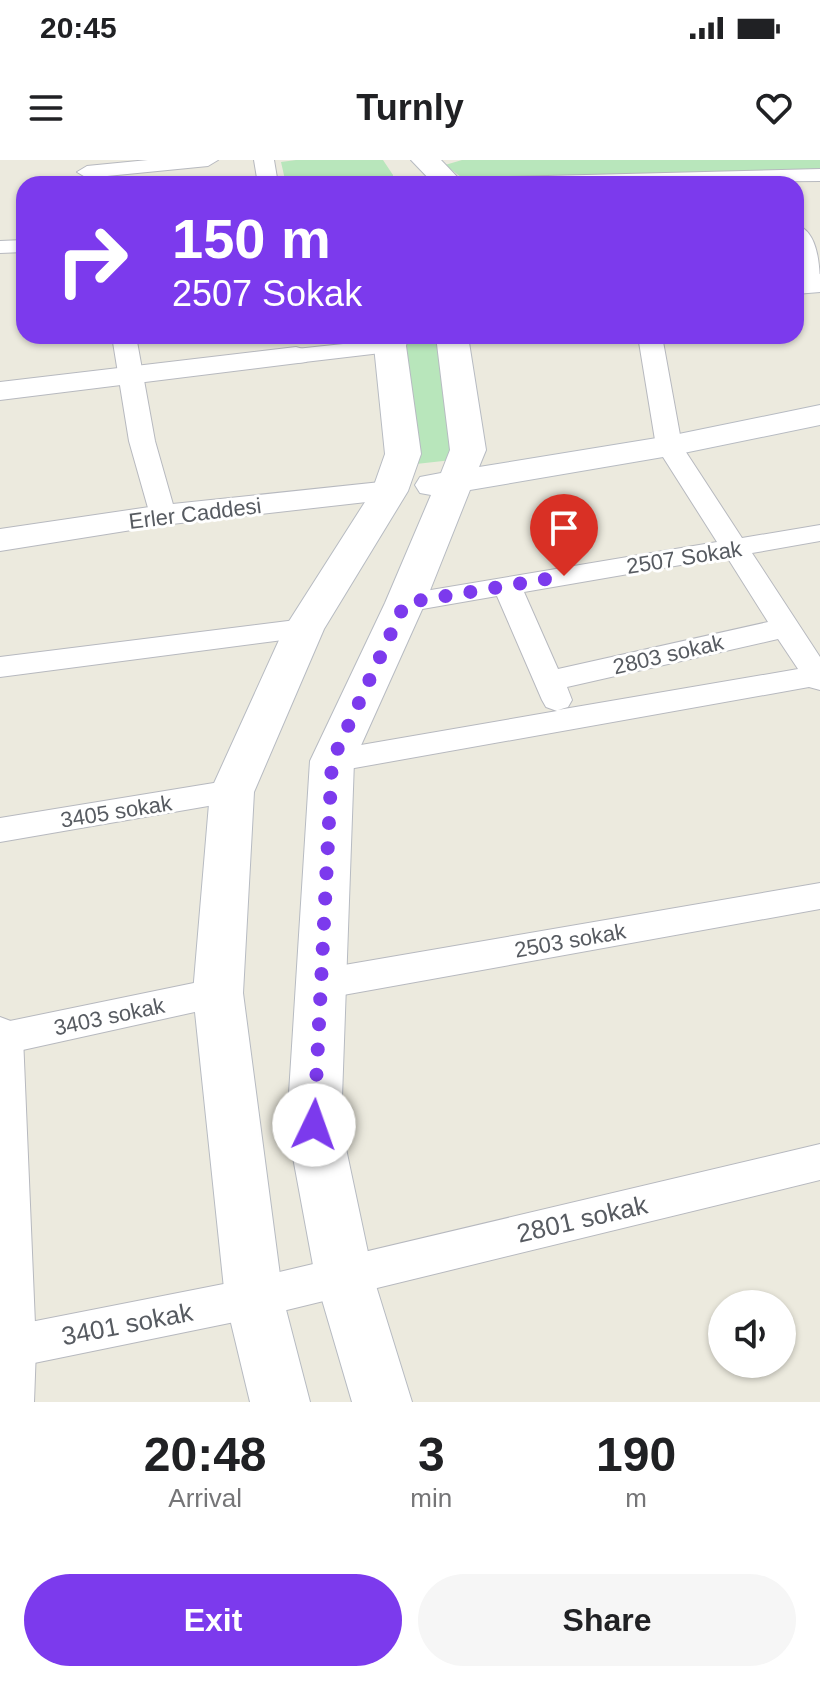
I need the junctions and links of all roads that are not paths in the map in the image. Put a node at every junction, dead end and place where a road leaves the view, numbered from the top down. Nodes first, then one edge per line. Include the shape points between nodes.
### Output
1 (208, 160) edge
2 (418, 163) edge
3 (87, 172) edge
4 (438, 176) edge
5 (804, 249) edge
6 (820, 284) edge
7 (126, 344) edge
8 (325, 344) edge
9 (372, 344) edge
10 (391, 344) edge
11 (453, 344) edge
12 (651, 344) edge
13 (296, 356) junction
14 (133, 374) junction
15 (0, 391) edge
16 (820, 415) edge
17 (669, 446) junction
18 (454, 482) junction
19 (390, 491) junction
20 (163, 515) junction
21 (820, 533) edge
22 (0, 540) edge
23 (738, 548) junction
24 (507, 586) junction
25 (405, 603) junction
26 (787, 627) junction
27 (304, 629) junction
28 (0, 667) edge
29 (819, 677) edge
30 (549, 681) junction
31 (566, 720) junction
32 (332, 761) junction
33 (232, 792) junction
34 (0, 830) edge
35 (820, 896) edge
36 (321, 984) junction
37 (218, 993) junction
38 (0, 1038) edge
39 (820, 1162) edge
40 (344, 1276) junction
41 (254, 1298) junction
42 (4, 1349) edge
43 (6, 1402) edge
44 (280, 1402) edge
45 (382, 1402) edge

1 - 3 street
2 - 4 main road
5 - 6 street
7 - 14 street
8 - 13 street
9 - 13 street
10 - 19 main road via 403,454
11 - 18 main road via 468,450
12 - 17 street
13 - 14 street
14 - 15 street
14 - 20 street via 142,441
16 - 17 main road
17 - 18 main road
17 - 23 street
18 - 19 main road
18 - 25 main road
19 - 20 street, Erler Caddesi
19 - 27 main road
20 - 22 street, Erler Caddesi
21 - 23 street, 2507 Sokak
23 - 24 street, 2507 Sokak
23 - 26 street
24 - 25 street, 2507 Sokak
24 - 30 street
25 - 32 main road
26 - 29 street
26 - 30 street, 2803 sokak
27 - 28 street
27 - 33 main road
29 - 31 street
30 - 31 street
31 - 32 street
32 - 36 main road
33 - 34 street, 3405 sokak
33 - 37 main road
35 - 36 street, 2503 sokak
36 - 40 main road via 314,1125
37 - 38 street, 3403 sokak
37 - 41 main road
38 - 42 street
39 - 40 street, 2801 sokak
40 - 41 street, 2801 sokak
40 - 45 main road
41 - 42 street, 3401 sokak
41 - 44 main road
42 - 43 street

